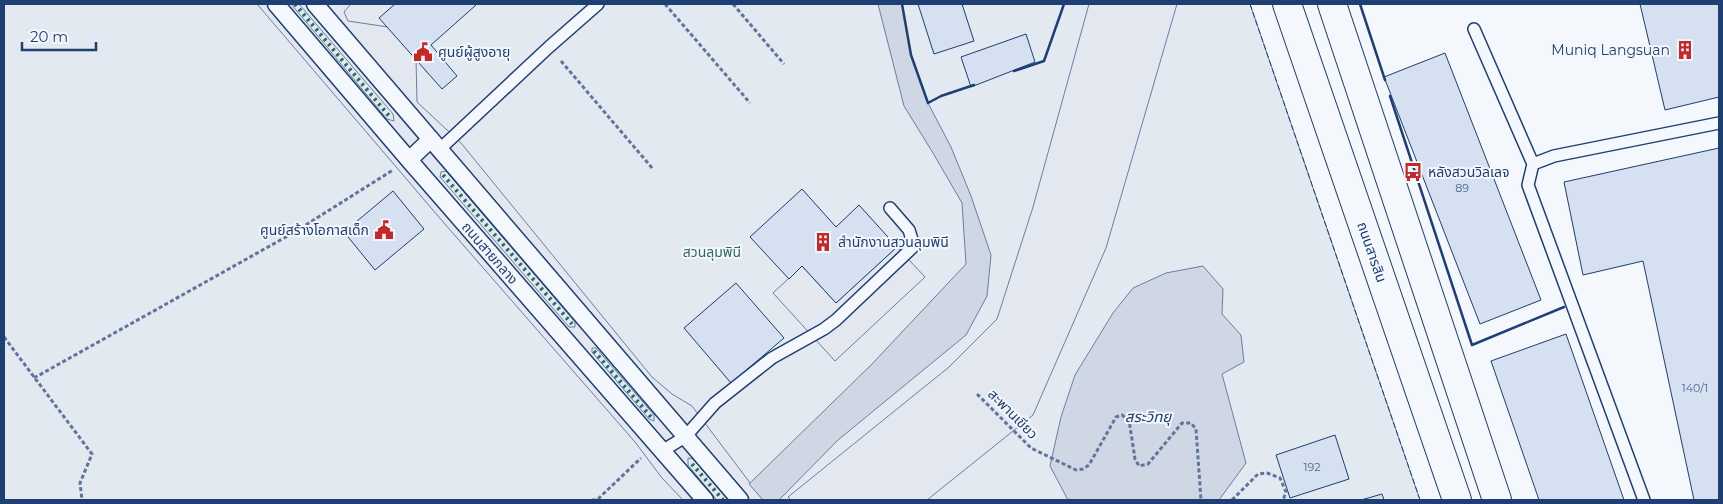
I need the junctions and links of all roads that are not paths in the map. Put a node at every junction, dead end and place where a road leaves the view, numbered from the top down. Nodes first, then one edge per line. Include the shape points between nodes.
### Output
1 (276, 4) edge
2 (598, 4) edge
3 (1287, 4) edge
4 (1332, 4) edge
5 (324, 7) edge
6 (1474, 29) dead end
7 (1719, 122) edge
8 (436, 144) junction
9 (409, 160) junction
10 (1533, 164) junction
11 (890, 208) dead end
12 (594, 330) junction
13 (573, 348) junction
14 (685, 437) junction
15 (659, 447) junction
16 (705, 500) edge
17 (740, 500) edge
18 (1457, 500) edge
19 (1497, 500) edge
20 (1644, 500) edge

1 - 9 street, ถนนสายกลาง
2 - 8 lane
3 - 18 street, ถนนสารสิน
4 - 19 street
5 - 8 street
6 - 10 lane
7 - 10 lane via 1554,156
8 - 9 street
8 - 12 street
9 - 13 street, ถนนสายกลาง
10 - 20 lane via 1528,185
11 - 14 lane via 910,230 914,246 836,320 772,358 716,403
12 - 13 street
12 - 14 street
13 - 15 street, ถนนสายกลาง
14 - 15 lane
14 - 17 street
15 - 16 street, ถนนสายกลาง

